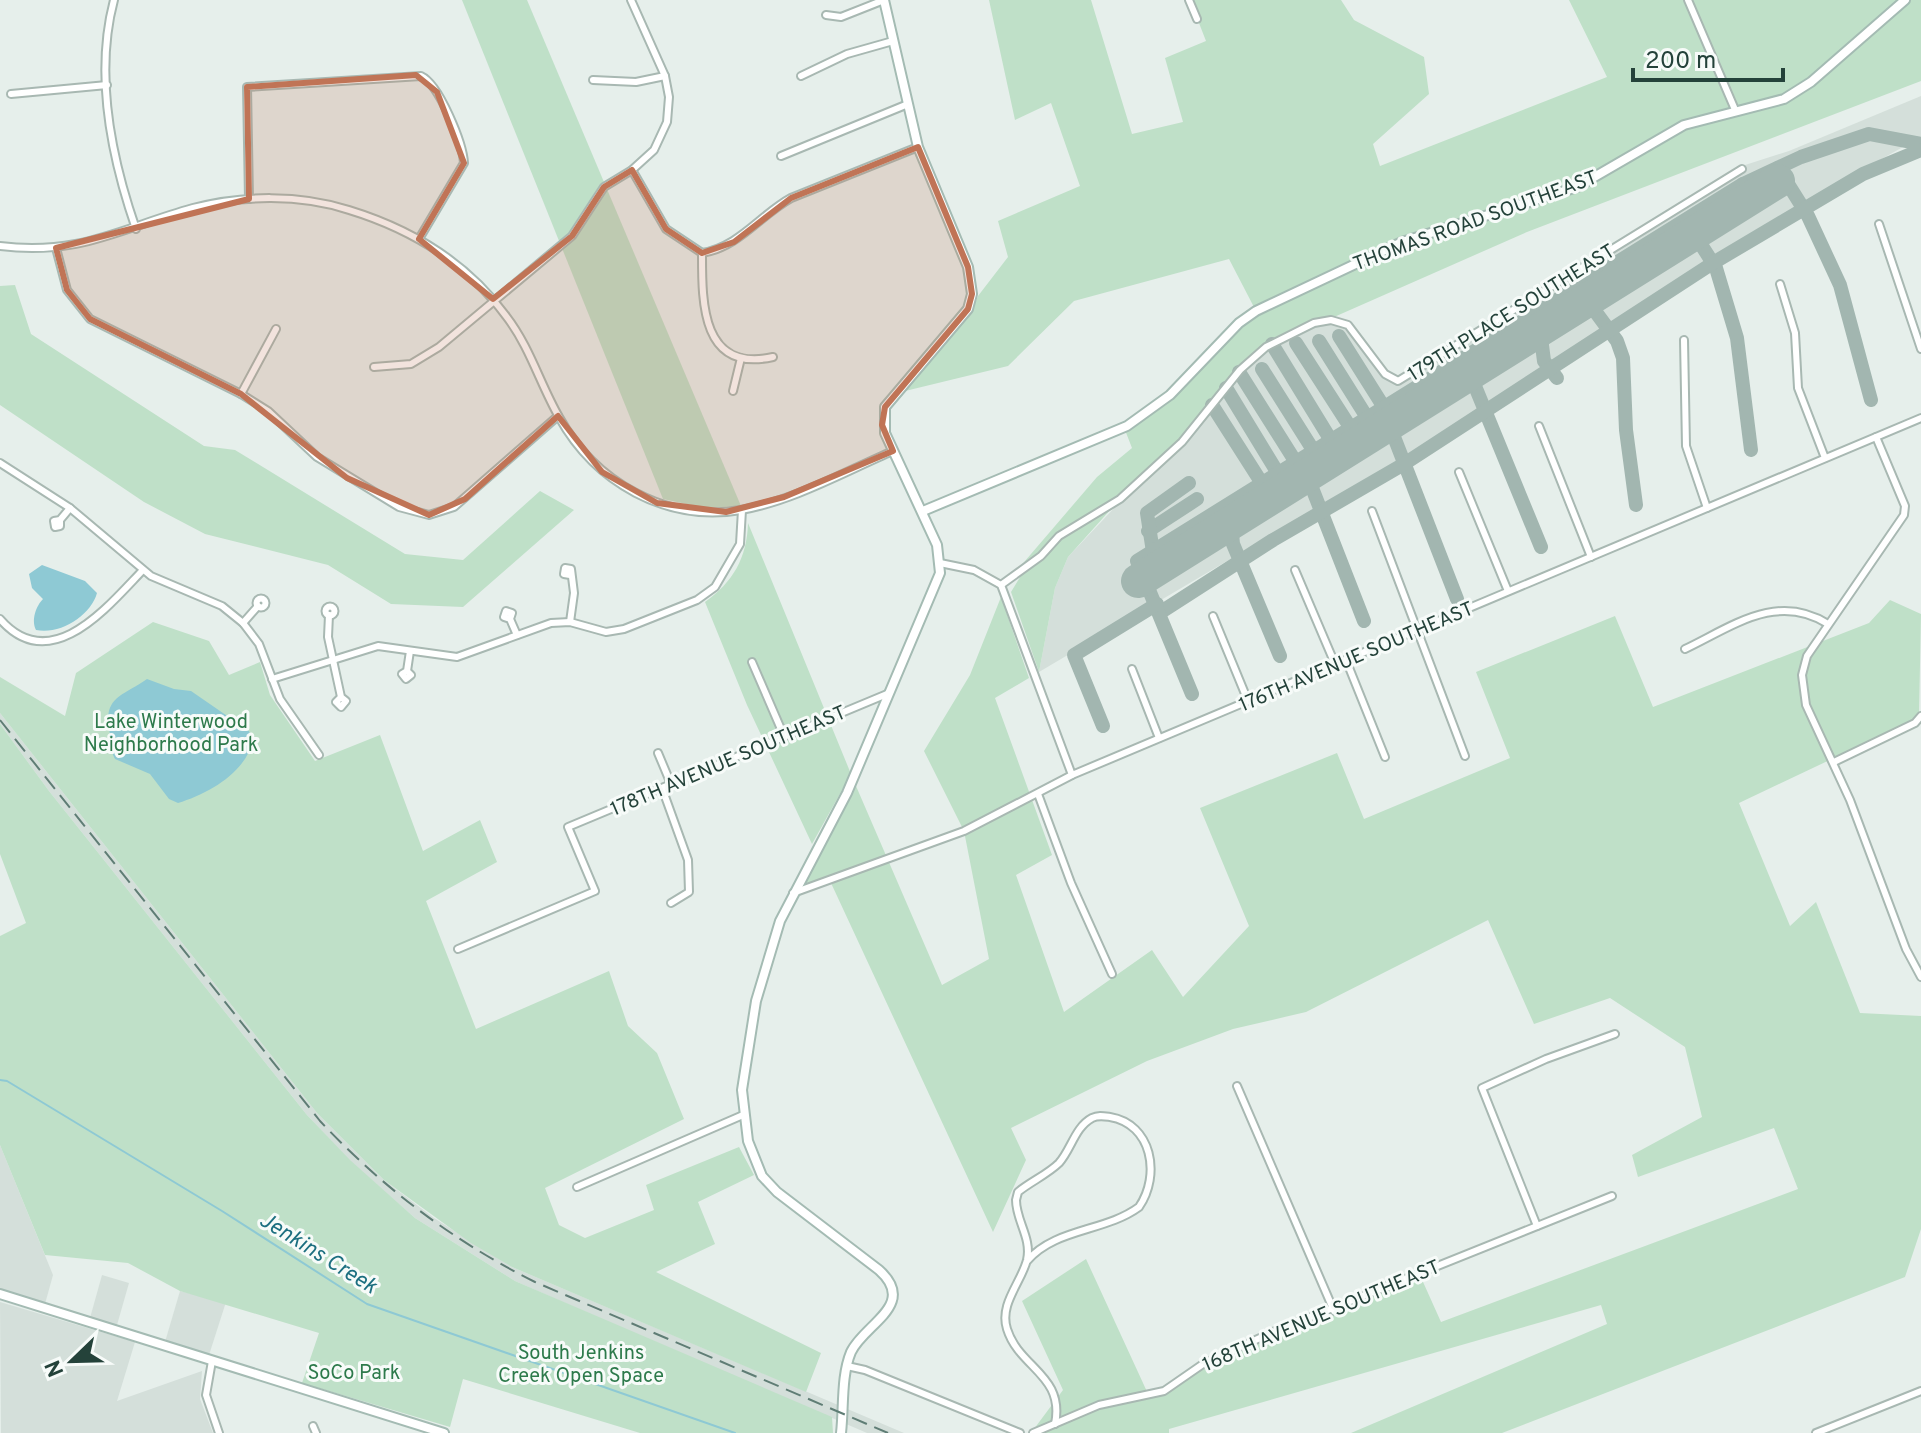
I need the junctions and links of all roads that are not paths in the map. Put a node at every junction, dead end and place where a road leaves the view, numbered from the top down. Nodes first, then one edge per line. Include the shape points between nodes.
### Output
1 (114, 0) edge
2 (631, 0) edge
3 (884, 0) edge
4 (1189, 0) edge
5 (1688, 0) edge
6 (1905, 0) edge
7 (826, 15) dead end
8 (1197, 19) dead end
9 (893, 41) junction
10 (665, 76) junction
11 (801, 76) dead end
12 (593, 80) dead end
13 (107, 85) junction
14 (11, 94) dead end
15 (908, 104) junction
16 (1736, 112) junction
17 (918, 147) junction
18 (781, 156) dead end
19 (1742, 169) dead end
20 (632, 170) junction
21 (249, 199) junction
22 (1879, 224) dead end
23 (136, 229) junction
24 (419, 239) junction
25 (0, 246) edge
26 (56, 248) junction
27 (702, 253) junction
28 (1780, 284) dead end
29 (493, 299) junction
30 (276, 329) dead end
31 (1684, 340) dead end
32 (1921, 349) edge
33 (773, 357) dead end
34 (741, 358) junction
35 (374, 367) dead end
36 (733, 391) dead end
37 (241, 394) junction
38 (558, 416) junction
39 (1921, 418) edge
40 (1539, 426) dead end
41 (1876, 437) junction
42 (893, 451) junction
43 (1825, 458) junction
44 (0, 463) edge
45 (1459, 472) dead end
46 (70, 508) junction
47 (1707, 508) junction
48 (742, 510) junction
49 (923, 511) junction
50 (1372, 511) dead end
51 (60, 520) dead end
52 (1591, 557) junction
53 (940, 563) junction
54 (143, 570) junction
55 (1295, 570) dead end
56 (570, 575) dead end
57 (1001, 585) junction
58 (1508, 591) junction
59 (258, 606) dead end
60 (329, 615) dead end
61 (1213, 616) dead end
62 (0, 619) edge
63 (510, 619) dead end
64 (570, 622) junction
65 (243, 623) junction
66 (1828, 624) junction
67 (1418, 630) junction
68 (517, 635) junction
69 (1685, 649) dead end
70 (410, 651) junction
71 (333, 660) junction
72 (1346, 660) junction
73 (752, 662) dead end
74 (1335, 664) junction
75 (1132, 669) dead end
76 (407, 671) dead end
77 (272, 679) junction
78 (887, 694) junction
79 (341, 697) dead end
80 (1248, 701) junction
81 (1921, 716) edge
82 (784, 736) junction
83 (1159, 738) junction
84 (658, 753) dead end
85 (319, 755) dead end
86 (1465, 756) dead end
87 (1385, 757) dead end
88 (1834, 762) junction
89 (1072, 775) junction
90 (671, 784) junction
91 (662, 788) junction
92 (1038, 794) junction
93 (792, 894) junction
94 (671, 903) dead end
95 (458, 949) dead end
96 (1112, 974) dead end
97 (1921, 977) edge
98 (1615, 1034) dead end
99 (1237, 1086) dead end
100 (743, 1115) junction
101 (577, 1187) dead end
102 (1612, 1196) dead end
103 (1537, 1226) junction
104 (1027, 1261) junction
105 (0, 1294) edge
106 (1334, 1311) junction
107 (212, 1361) junction
108 (847, 1366) junction
109 (1921, 1391) edge
110 (1055, 1424) junction
111 (219, 1433) edge
112 (444, 1433) edge
113 (841, 1433) edge
114 (1020, 1433) edge
115 (1033, 1433) edge
116 (1816, 1433) edge

1 - 13 street
2 - 10 street
3 - 7 street via 841,17
3 - 9 street
4 - 8 street
5 - 16 street
6 - 16 street, THOMAS ROAD SOUTHEAST via 1811,82 1784,99
9 - 11 street via 847,54
9 - 15 street
10 - 12 street via 636,82
10 - 20 street via 669,97 664,134
13 - 14 street
13 - 23 street via 112,145
15 - 17 street
15 - 18 street
16 - 49 street, THOMAS ROAD SOUTHEAST via 1684,125 1577,187 1402,242 1295,290 1246,318 1150,412 1127,426
17 - 27 street via 791,198 734,242
17 - 42 street via 968,267 972,294 968,309 885,407 882,425
19 - 57 street, 179TH PLACE SOUTHEAST via 1398,381 1385,374 1348,325 1331,320 1266,347 1240,370 1182,442 1120,499 1059,536
20 - 27 street via 666,229
20 - 29 street via 604,187 572,236
21 - 23 street via 195,208
21 - 24 street via 345,208
21 - 24 street via 247,87 421,76 437,92 464,163
22 - 32 street
23 - 26 street
24 - 29 street via 444,254
25 - 26 street
26 - 37 street via 67,290 90,319
27 - 34 street via 706,322 725,349
28 - 43 street via 1795,333 1798,388
29 - 35 street via 429,354 411,364
29 - 38 street via 531,355
30 - 37 street
31 - 47 street via 1686,446
33 - 34 street
34 - 36 street
37 - 38 street via 347,478 420,515 443,513 465,499
38 - 48 street via 602,472 637,495 674,508
39 - 41 street, 176TH AVENUE SOUTHEAST
40 - 52 street
41 - 43 street, 176TH AVENUE SOUTHEAST
41 - 66 street via 1904,515
42 - 48 street
42 - 49 street
43 - 47 street, 176TH AVENUE SOUTHEAST
44 - 46 street
45 - 58 street
46 - 51 street
46 - 54 street
47 - 52 street, 176TH AVENUE SOUTHEAST
48 - 64 street via 740,544 726,572 706,594 615,631
49 - 53 street
50 - 67 street
52 - 58 street, 176TH AVENUE SOUTHEAST
53 - 57 street via 974,570
53 - 78 street via 938,582
54 - 62 street via 77,632 48,640 18,633
54 - 65 street via 222,606
55 - 74 street
56 - 64 street
57 - 89 street
58 - 67 street, 176TH AVENUE SOUTHEAST
59 - 65 street
60 - 71 street
61 - 80 street
63 - 68 street
64 - 68 street
65 - 77 street via 259,644
66 - 69 street via 1808,612 1768,610
66 - 88 street via 1807,656 1802,675 1806,705
67 - 72 street, 176TH AVENUE SOUTHEAST
67 - 86 street
68 - 70 street via 464,656
70 - 71 street via 378,646
70 - 76 street
71 - 77 street
71 - 79 street
72 - 74 street, 176TH AVENUE SOUTHEAST
72 - 87 street
73 - 82 street
74 - 80 street, 176TH AVENUE SOUTHEAST
75 - 83 street
77 - 85 street
78 - 82 street, 178TH AVENUE SOUTHEAST
78 - 93 street via 847,793
80 - 83 street, 176TH AVENUE SOUTHEAST
81 - 88 street
82 - 90 street, 178TH AVENUE SOUTHEAST
83 - 89 street, 176TH AVENUE SOUTHEAST
84 - 90 street
88 - 97 street
89 - 92 street, 176TH AVENUE SOUTHEAST
90 - 91 street, 178TH AVENUE SOUTHEAST
91 - 94 street via 688,860 689,892
91 - 95 street, 178TH AVENUE SOUTHEAST via 568,827 595,891
92 - 93 street, 176TH AVENUE SOUTHEAST via 964,831
92 - 96 street
93 - 100 street via 756,1001 744,1068
98 - 103 street via 1482,1088
99 - 106 street
100 - 101 street
100 - 108 street via 754,1161 770,1186 888,1280 892,1297 886,1313 855,1346
102 - 103 street, 168TH AVENUE SOUTHEAST
103 - 106 street, 168TH AVENUE SOUTHEAST
104 - 104 street via 1026,1234 1016,1209 1018,1192 1059,1163 1088,1120 1118,1119 1138,1132 1151,1164 1139,1207 1111,1223 1069,1234
104 - 110 street via 1005,1319 1010,1337 1054,1390
105 - 107 street
106 - 110 street, 168TH AVENUE SOUTHEAST via 1216,1358 1164,1391 1099,1405
107 - 111 street via 205,1387
107 - 112 street
108 - 113 street
108 - 114 street
109 - 116 street
110 - 115 street, 168TH AVENUE SOUTHEAST

